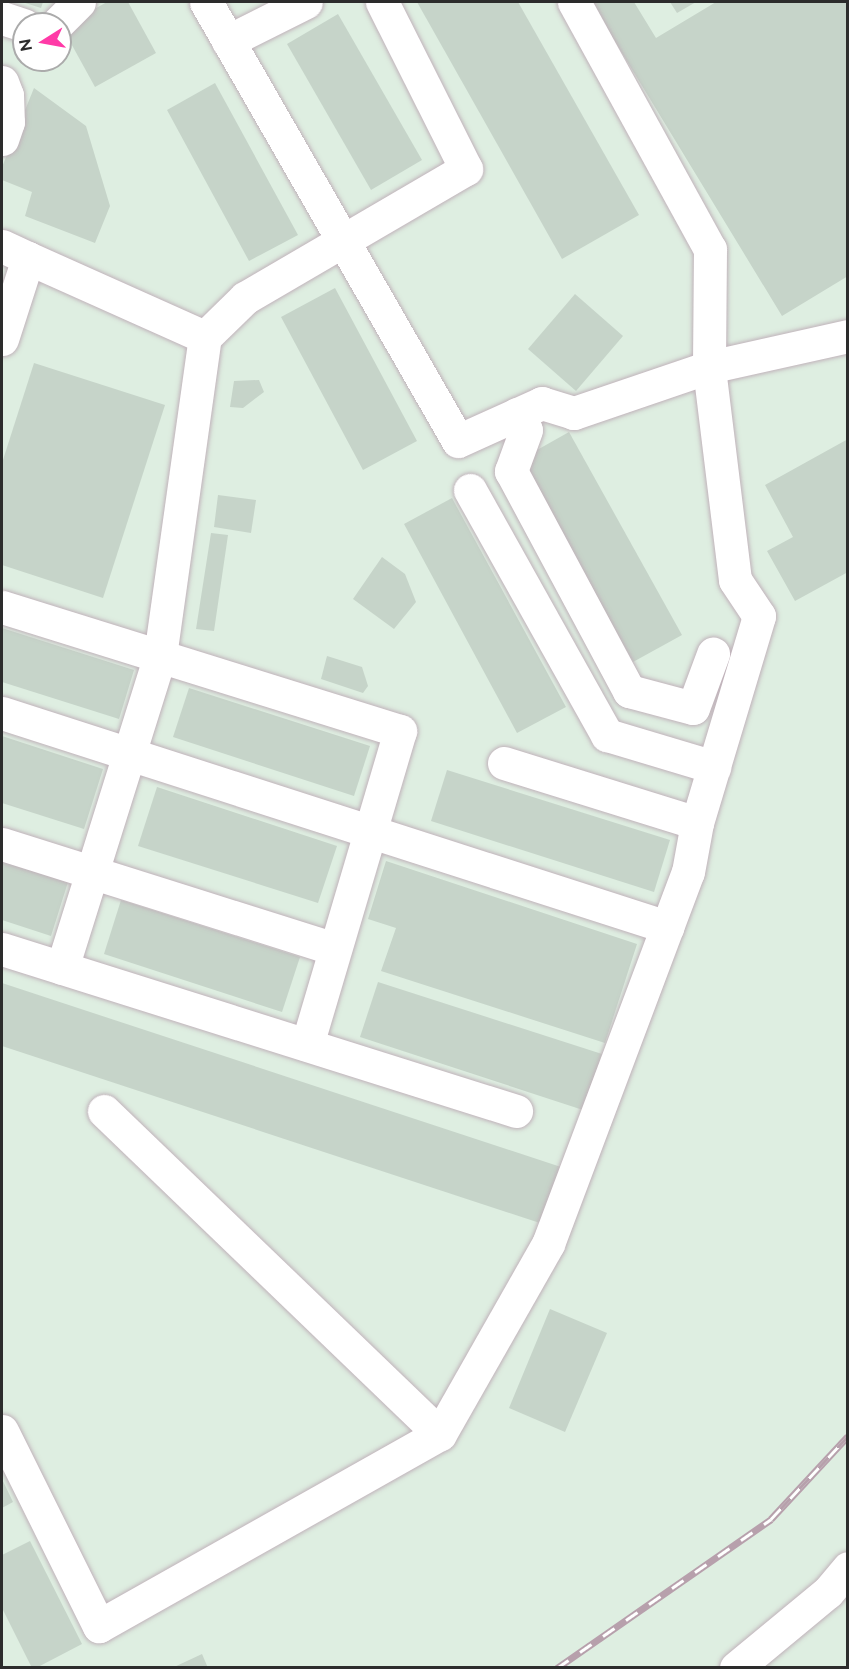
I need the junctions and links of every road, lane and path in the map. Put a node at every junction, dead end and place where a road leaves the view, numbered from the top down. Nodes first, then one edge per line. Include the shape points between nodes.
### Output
1 (206, 2) edge
2 (306, 2) edge
3 (382, 2) edge
4 (574, 2) edge
5 (228, 41) junction
6 (2, 82) edge
7 (2, 139) edge
8 (343, 241) junction
9 (15, 252) edge
10 (848, 336) edge
11 (205, 337) junction
12 (2, 339) edge
13 (709, 367) junction
14 (517, 414) junction
15 (470, 490) dead end
16 (2, 607) edge
17 (713, 654) dead end
18 (160, 656) junction
19 (2, 713) edge
20 (129, 754) junction
21 (504, 763) dead end
22 (714, 767) junction
23 (697, 823) junction
24 (370, 832) junction
25 (2, 844) edge
26 (92, 872) junction
27 (667, 927) junction
28 (2, 949) edge
29 (335, 949) junction
30 (62, 968) junction
31 (307, 1044) junction
32 (104, 1111) dead end
33 (516, 1111) dead end
34 (2, 1431) edge
35 (440, 1434) junction
36 (848, 1568) edge
37 (736, 1668) edge

1 - 5 street
2 - 5 street
3 - 8 street via 466,169
4 - 13 street via 710,249
5 - 8 street
6 - 7 street via 7,95 8,122
8 - 11 street via 245,298
8 - 14 street via 458,441
9 - 11 street
9 - 12 street
10 - 13 street
11 - 18 street
13 - 14 street via 574,413 542,403
13 - 22 street via 735,580 759,616
14 - 17 street via 526,430 512,471 628,691 693,708
15 - 22 street via 607,735
16 - 18 street
18 - 20 street
18 - 24 street via 400,731
19 - 20 street
20 - 24 street
20 - 26 street
21 - 23 street
22 - 23 street
23 - 27 street via 688,872
24 - 27 street
24 - 29 street
25 - 26 street
26 - 29 street
26 - 30 street
27 - 35 street via 548,1244
28 - 30 street
29 - 31 street
30 - 31 street
31 - 33 street
32 - 35 street
34 - 35 street via 99,1626
36 - 37 street via 828,1592

